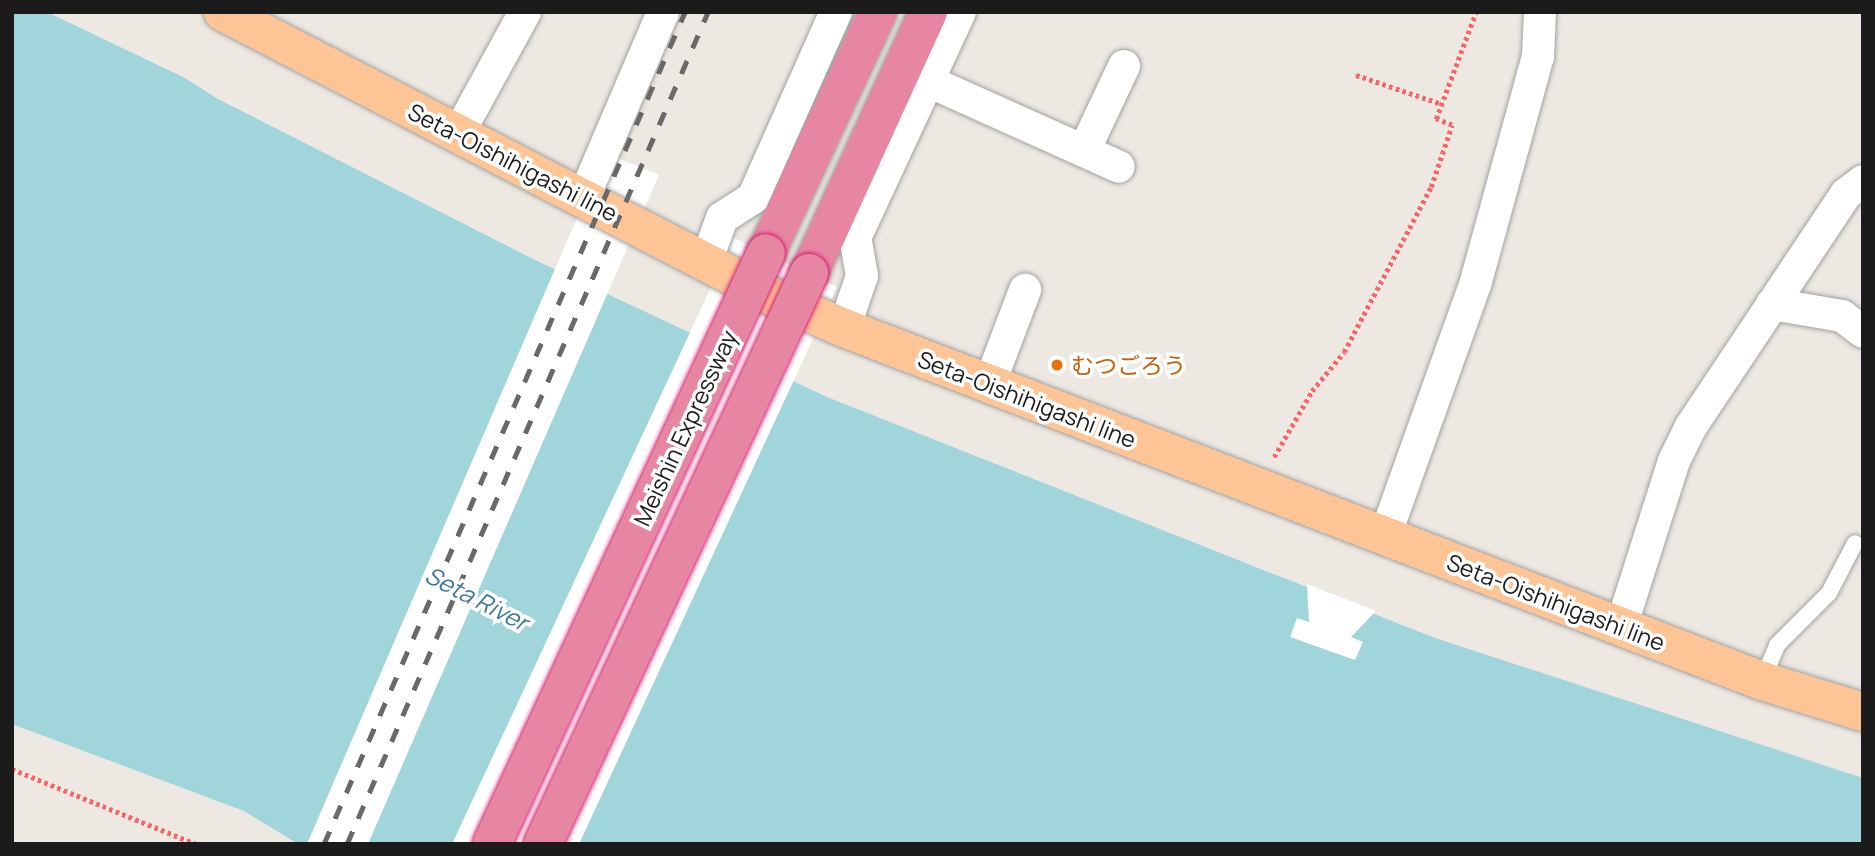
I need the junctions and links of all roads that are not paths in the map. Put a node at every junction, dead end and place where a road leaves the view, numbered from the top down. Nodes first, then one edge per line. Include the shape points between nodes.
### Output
1 (223, 12) edge
2 (525, 12) edge
3 (663, 12) edge
4 (836, 12) edge
5 (872, 12) edge
6 (878, 12) edge
7 (928, 12) edge
8 (960, 12) edge
9 (1540, 12) edge
10 (1125, 66) dead end
11 (928, 81) junction
12 (832, 111) junction
13 (458, 134) junction
14 (1084, 151) junction
15 (1119, 167) dead end
16 (1863, 181) edge
17 (583, 199) junction
18 (706, 262) junction
19 (1025, 290) dead end
20 (1772, 304) junction
21 (844, 328) junction
22 (1863, 332) edge
23 (989, 385) junction
24 (1385, 536) junction
25 (1855, 544) dead end
26 (1620, 627) junction
27 (1762, 681) junction
28 (1863, 712) edge
29 (492, 844) edge
30 (543, 844) edge

1 - 13 main road, Seta-Oishihigashi line
2 - 13 street
3 - 17 street
4 - 18 street via 753,198 722,218
5 - 12 highway
6 - 12 highway, Meishin Expressway
7 - 30 highway, Meishin Expressway, bridge
8 - 11 street
9 - 24 street via 1538,57 1475,285
10 - 14 street
11 - 14 street
11 - 21 street via 855,239 862,276
12 - 29 highway, Meishin Expressway, bridge
13 - 17 main road, Seta-Oishihigashi line
14 - 15 street
16 - 20 street via 1846,194
17 - 18 main road, Seta-Oishihigashi line
18 - 21 main road, Seta-Oishihigashi line
19 - 23 street
20 - 22 street via 1842,316
20 - 26 street via 1679,450
21 - 23 main road, Seta-Oishihigashi line
23 - 24 main road, Seta-Oishihigashi line
24 - 26 main road, Seta-Oishihigashi line
25 - 27 lane via 1829,593 1777,645
26 - 27 main road, Seta-Oishihigashi line
27 - 28 main road, Seta-Oishihigashi line

